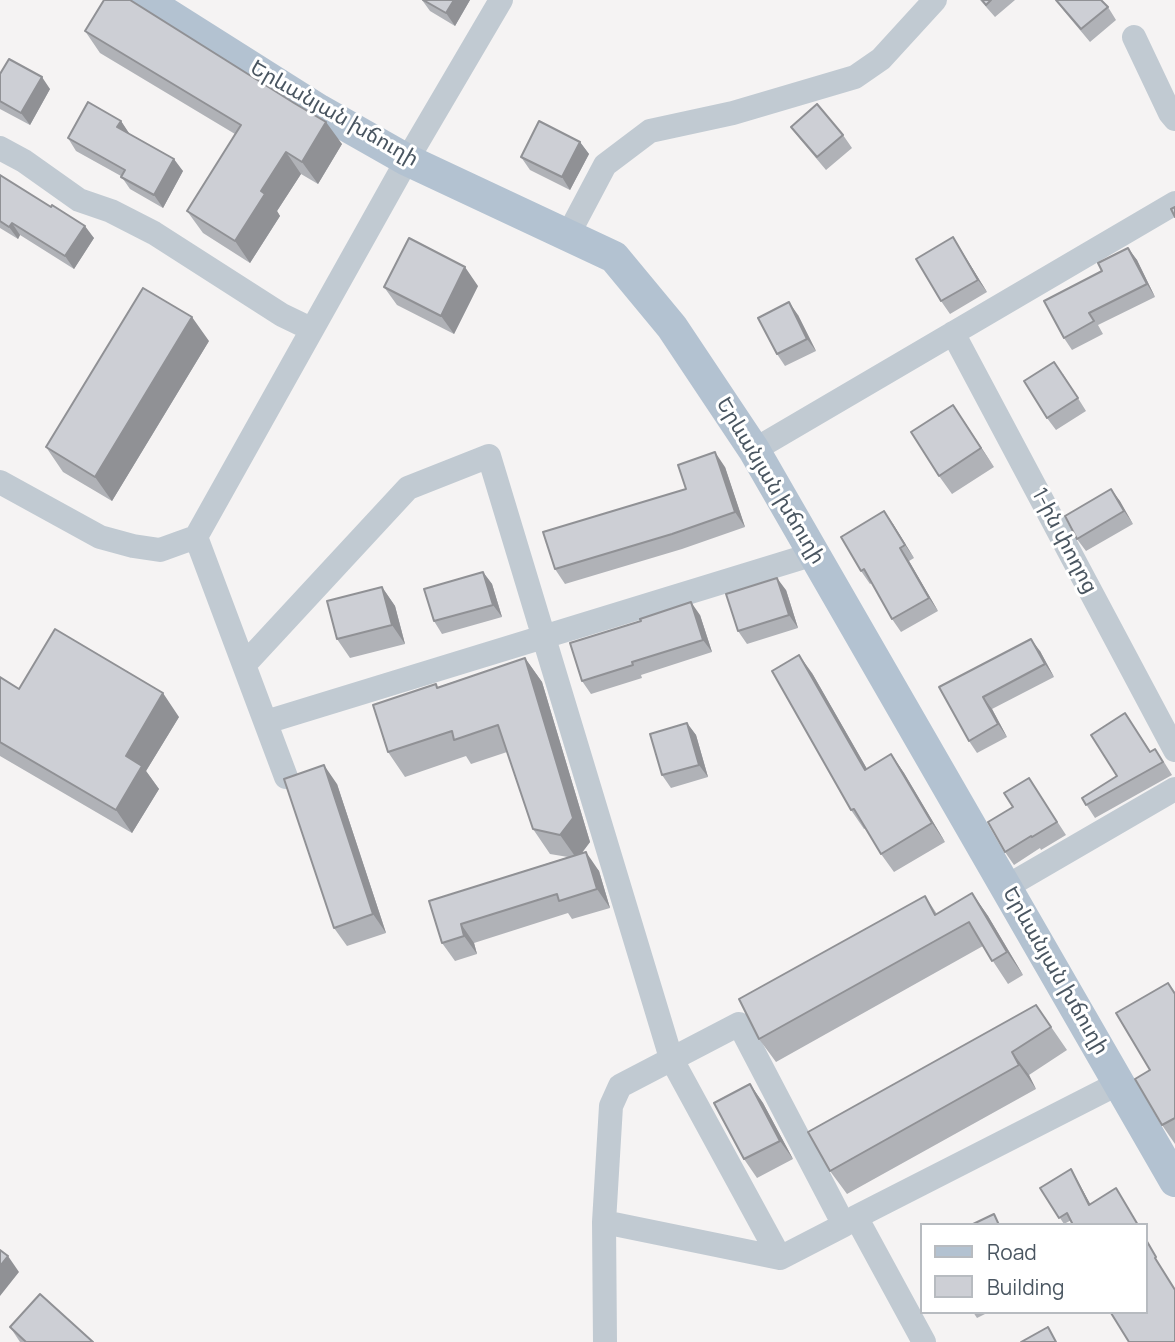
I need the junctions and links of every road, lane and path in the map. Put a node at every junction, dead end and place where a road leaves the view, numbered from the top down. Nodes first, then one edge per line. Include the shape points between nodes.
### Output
1 (501, 0) edge
2 (935, 0) edge
3 (160, 4) edge
4 (1134, 37) dead end
5 (1175, 119) edge
6 (0, 148) edge
7 (408, 160) junction
8 (1175, 203) edge
9 (568, 235) junction
10 (311, 329) junction
11 (953, 333) junction
12 (754, 450) junction
13 (0, 482) edge
14 (196, 537) junction
15 (814, 554) junction
16 (542, 637) junction
17 (244, 665) junction
18 (266, 722) junction
19 (1175, 750) edge
20 (286, 777) edge
21 (1175, 789) edge
22 (1006, 887) junction
23 (671, 1058) junction
24 (1119, 1083) junction
25 (1175, 1181) edge
26 (850, 1221) junction
27 (604, 1222) junction
28 (780, 1258) junction
29 (605, 1342) edge
30 (923, 1342) edge

1 - 7 street
2 - 9 street via 881,60 855,77 733,113 649,131 606,165
3 - 7 main road, Երևանյան խճուղի via 319,110
4 - 5 street
6 - 10 street via 79,200 154,233
7 - 9 main road, Երևանյան խճուղի
7 - 10 street
8 - 11 street
9 - 12 main road, Երևանյան խճուղի via 614,257 672,327
10 - 14 street
11 - 12 street
11 - 19 street, 1-ին փողոց
12 - 15 main road, Երևանյան խճուղի
13 - 14 street via 100,537 160,550
14 - 17 street
15 - 16 street
15 - 22 main road, Երևանյան խճուղի
16 - 17 street via 489,456 408,488
16 - 18 street
16 - 23 street
17 - 18 street
18 - 20 street
21 - 22 street
22 - 24 main road, Երևանյան խճուղի
23 - 26 street via 739,1024
23 - 27 street via 620,1086 611,1106
23 - 28 street
24 - 25 main road, Երևանյան խճուղի
24 - 26 street
26 - 28 street
26 - 30 street
27 - 28 street
27 - 29 street

